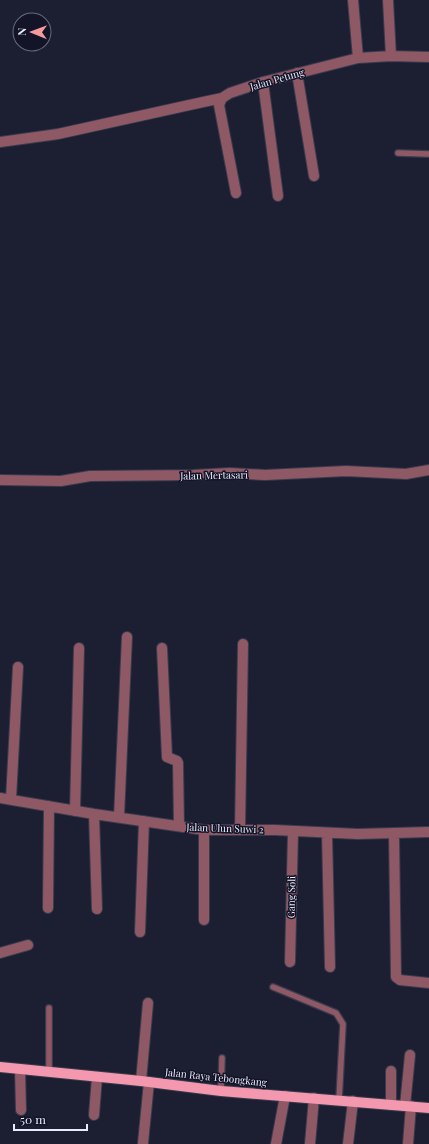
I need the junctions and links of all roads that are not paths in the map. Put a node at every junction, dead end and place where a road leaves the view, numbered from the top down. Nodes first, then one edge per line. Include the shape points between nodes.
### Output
1 (353, 0) edge
2 (388, 0) edge
3 (392, 56) junction
4 (429, 57) edge
5 (358, 58) junction
6 (297, 73) junction
7 (263, 82) junction
8 (222, 98) junction
9 (0, 142) edge
10 (398, 153) dead end
11 (429, 154) edge
12 (314, 176) dead end
13 (236, 193) dead end
14 (278, 196) dead end
15 (429, 470) edge
16 (0, 480) edge
17 (126, 637) dead end
18 (243, 644) dead end
19 (79, 648) dead end
20 (162, 648) dead end
21 (18, 667) dead end
22 (0, 798) edge
23 (11, 799) junction
24 (49, 806) junction
25 (75, 811) junction
26 (94, 814) junction
27 (119, 817) junction
28 (144, 821) junction
29 (179, 826) junction
30 (204, 830) junction
31 (240, 830) junction
32 (293, 832) junction
33 (429, 832) edge
34 (327, 834) junction
35 (394, 834) junction
36 (48, 908) dead end
37 (97, 909) dead end
38 (204, 920) dead end
39 (140, 932) dead end
40 (28, 946) dead end
41 (0, 953) edge
42 (290, 962) dead end
43 (330, 967) dead end
44 (429, 983) edge
45 (273, 987) dead end
46 (148, 1003) dead end
47 (49, 1008) dead end
48 (410, 1054) dead end
49 (222, 1058) dead end
50 (0, 1067) edge
51 (20, 1069) junction
52 (391, 1071) dead end
53 (49, 1072) junction
54 (97, 1076) junction
55 (145, 1082) junction
56 (221, 1091) junction
57 (285, 1096) junction
58 (314, 1098) junction
59 (339, 1100) junction
60 (353, 1101) junction
61 (391, 1105) junction
62 (408, 1106) junction
63 (429, 1108) edge
64 (21, 1110) dead end
65 (94, 1115) dead end
66 (143, 1143) dead end
67 (276, 1144) edge
68 (310, 1144) edge
69 (348, 1144) edge
70 (408, 1144) edge

1 - 5 street
2 - 3 street
3 - 4 street, Jalan Petung
3 - 5 street, Jalan Petung
5 - 6 street, Jalan Petung
6 - 7 street, Jalan Petung
6 - 12 street
7 - 8 street, Jalan Petung
7 - 14 street
8 - 9 street, Jalan Petung via 58,134
8 - 13 street via 219,105
10 - 11 lane
15 - 16 street, Jalan Mertasari via 406,474 346,471 265,475 230,473 90,476 61,481
17 - 27 street
18 - 31 street
19 - 25 street
20 - 29 street via 167,757 178,763
21 - 23 street
22 - 23 street, Jalan Ulun Suwi 2
23 - 24 street, Jalan Ulun Suwi 2
24 - 25 street, Jalan Ulun Suwi 2
24 - 36 street
25 - 26 street, Jalan Ulun Suwi 2
26 - 27 street, Jalan Ulun Suwi 2
26 - 37 street
27 - 28 street, Jalan Ulun Suwi 2
28 - 29 street, Jalan Ulun Suwi 2
28 - 39 street
29 - 30 street, Jalan Ulun Suwi 2
30 - 31 street, Jalan Ulun Suwi 2
30 - 38 street
31 - 32 street, Jalan Ulun Suwi 2
32 - 34 street, Jalan Ulun Suwi 2
32 - 42 street, Gang Soli
33 - 35 street, Jalan Ulun Suwi 2
34 - 35 street, Jalan Ulun Suwi 2
34 - 43 street
35 - 44 street via 396,977 400,980
40 - 41 street
45 - 59 lane via 336,1013 343,1024
46 - 55 street
47 - 53 lane
48 - 62 street
49 - 56 lane
50 - 51 main road, Jalan Raya Tebongkang
51 - 53 main road, Jalan Raya Tebongkang
51 - 64 street
52 - 61 street
53 - 54 main road, Jalan Raya Tebongkang
54 - 55 main road, Jalan Raya Tebongkang
54 - 65 street
55 - 56 main road, Jalan Raya Tebongkang
55 - 66 street
56 - 57 main road, Jalan Raya Tebongkang
57 - 58 main road, Jalan Raya Tebongkang
57 - 67 street
58 - 59 main road, Jalan Raya Tebongkang
58 - 68 street
59 - 60 main road, Jalan Raya Tebongkang
60 - 61 main road, Jalan Raya Tebongkang
60 - 69 street
61 - 62 main road, Jalan Raya Tebongkang
62 - 63 main road, Jalan Raya Tebongkang
62 - 70 street

